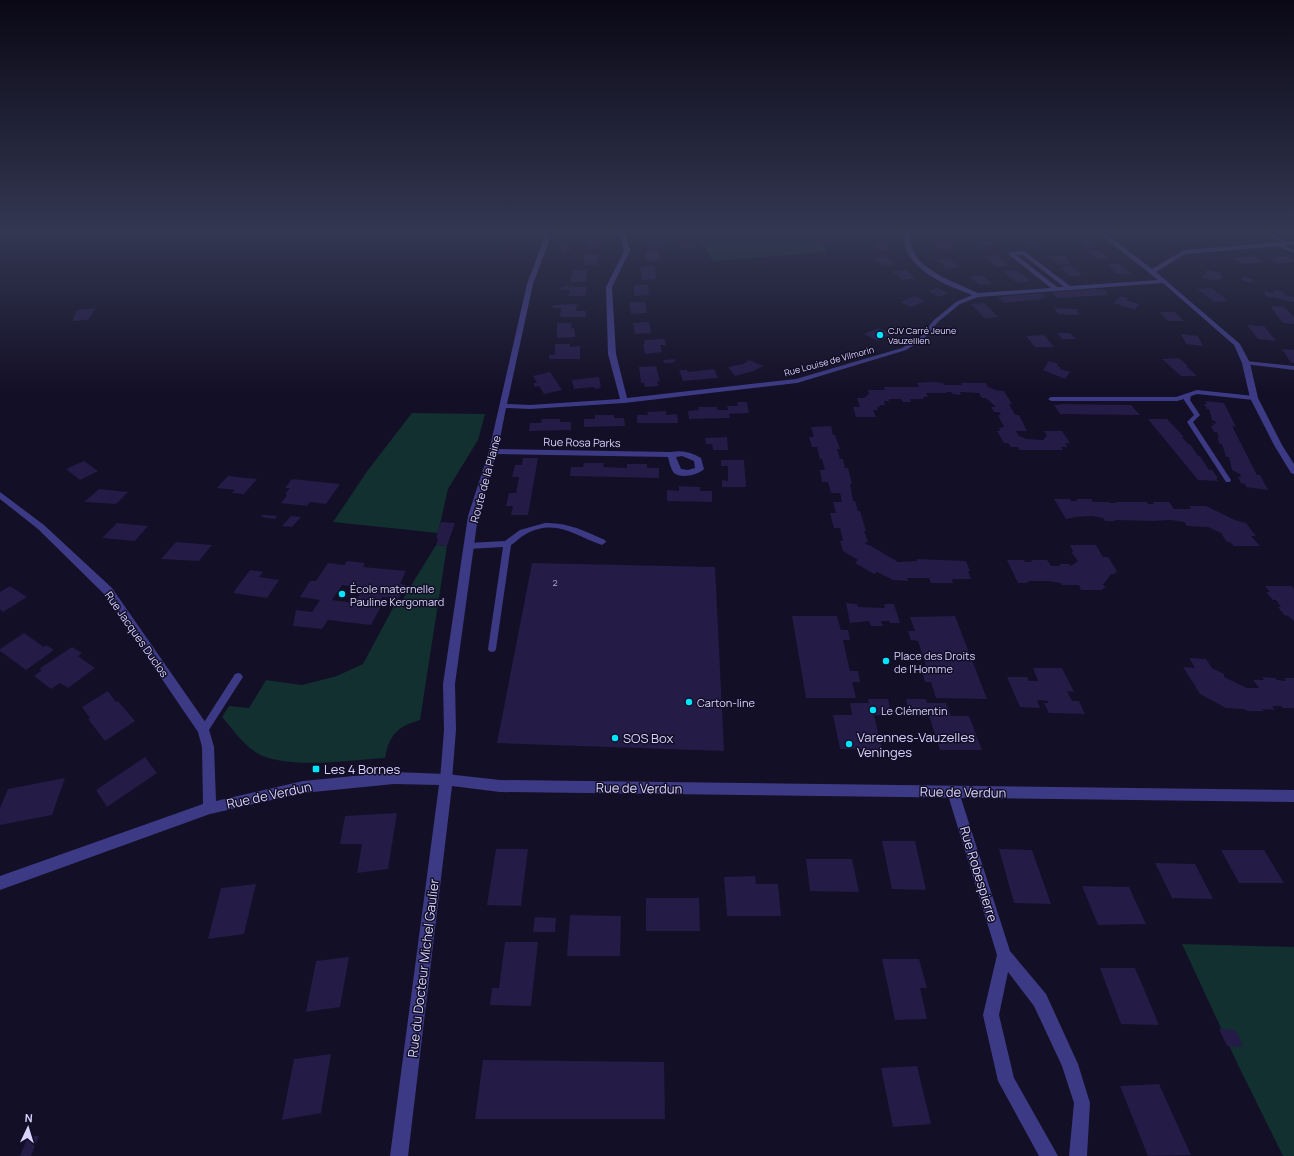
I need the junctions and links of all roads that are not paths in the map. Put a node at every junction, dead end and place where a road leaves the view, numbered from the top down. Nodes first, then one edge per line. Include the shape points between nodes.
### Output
1 (530, 284) edge
2 (611, 284) edge
3 (951, 284) edge
4 (1050, 284) edge
5 (1064, 284) edge
6 (1117, 284) edge
7 (1167, 284) edge
8 (1068, 287) junction
9 (1055, 288) junction
10 (977, 295) junction
11 (1246, 363) junction
12 (1294, 368) edge
13 (1188, 395) junction
14 (1254, 398) junction
15 (1050, 399) dead end
16 (624, 401) junction
17 (503, 406) junction
18 (493, 451) junction
19 (671, 455) dead end
20 (1290, 459) edge
21 (1294, 471) edge
22 (1228, 480) dead end
23 (0, 495) edge
24 (602, 542) dead end
25 (507, 544) junction
26 (468, 546) junction
27 (492, 649) dead end
28 (238, 677) dead end
29 (204, 730) junction
30 (446, 780) junction
31 (953, 792) junction
32 (1294, 796) edge
33 (210, 808) junction
34 (0, 883) edge
35 (1004, 955) junction
36 (399, 1156) edge
37 (1049, 1156) edge
38 (1078, 1156) edge

1 - 17 street, Route de la Plaine
2 - 16 street via 609,288 612,354
3 - 10 street
4 - 9 street
5 - 8 street
6 - 8 street, Rue Louise de Vilmorin
7 - 11 street via 1238,344
8 - 9 street, Rue Louise de Vilmorin
9 - 10 street, Rue Louise de Vilmorin
10 - 16 street, Rue Louise de Vilmorin via 958,303 936,321 922,338 904,349 810,378 780,384
11 - 12 lane
11 - 14 street
13 - 14 lane via 1197,392
13 - 15 lane via 1177,399
13 - 22 lane via 1188,400 1197,415 1190,422
14 - 20 street
16 - 17 street, Rue Louise de Vilmorin via 530,407
17 - 18 street, Route de la Plaine
18 - 19 street, Rue Rosa Parks
18 - 26 street, Route de la Plaine via 473,516
20 - 21 street
23 - 29 street, Rue Jacques Duclos via 41,527 108,591
24 - 25 lane via 568,526 555,525 537,527 521,533
25 - 26 lane
25 - 27 lane
26 - 30 street, Route de la Plaine via 449,684 450,730
28 - 29 lane
29 - 33 street, Rue Jacques Duclos via 208,747
30 - 31 street, Rue de Verdun via 500,786
30 - 33 street, Rue de Verdun via 394,778 303,786
30 - 36 street, Rue du Docteur Michel Gaulier
31 - 32 street, Rue de Verdun
31 - 35 street, Rue Robespierre
33 - 34 street, Rue de Verdun
35 - 37 street, Rue Robespierre via 991,1015 998,1048 1006,1081
35 - 38 street, Rue Robespierre via 1040,1000 1070,1064 1082,1103

